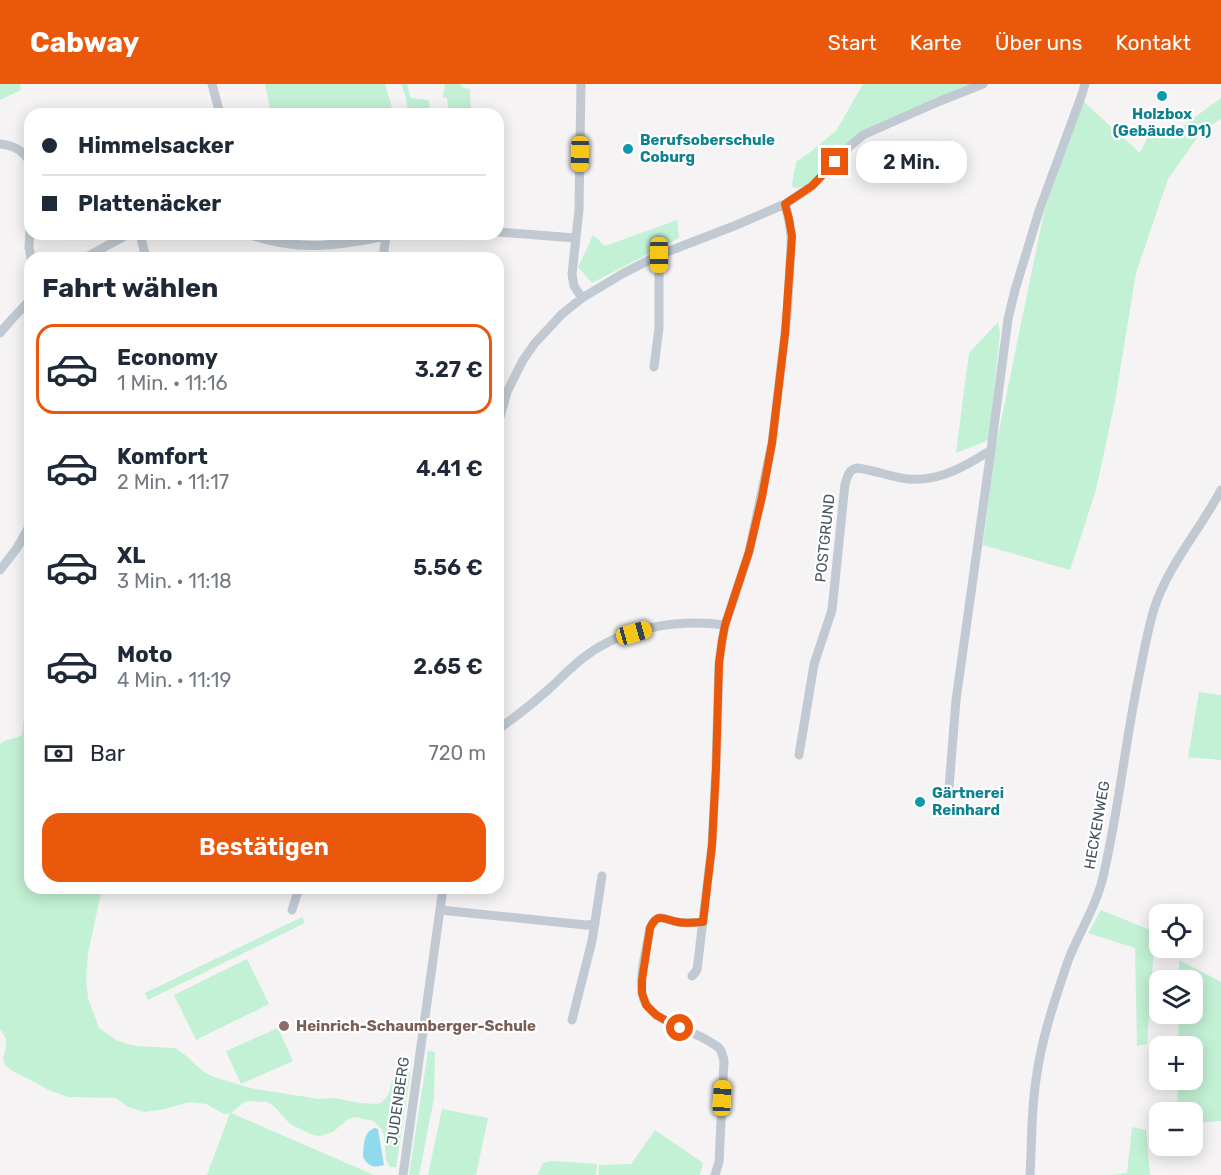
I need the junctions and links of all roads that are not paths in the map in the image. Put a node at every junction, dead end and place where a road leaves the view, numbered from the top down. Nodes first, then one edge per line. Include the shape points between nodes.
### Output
1 (212, 84) edge
2 (581, 84) edge
3 (983, 84) edge
4 (1084, 84) edge
5 (218, 108) edge
6 (0, 144) edge
7 (24, 154) edge
8 (785, 204) junction
9 (504, 232) edge
10 (575, 238) junction
11 (117, 240) edge
12 (265, 240) edge
13 (365, 240) edge
14 (96, 252) edge
15 (659, 255) junction
16 (582, 298) junction
17 (24, 306) edge
18 (0, 333) edge
19 (654, 367) dead end
20 (504, 403) edge
21 (992, 450) junction
22 (1221, 490) edge
23 (24, 536) edge
24 (0, 570) edge
25 (725, 625) junction
26 (504, 724) edge
27 (799, 754) dead end
28 (948, 788) dead end
29 (602, 876) dead end
30 (297, 894) edge
31 (442, 894) edge
32 (292, 910) dead end
33 (440, 910) junction
34 (703, 922) junction
35 (595, 924) junction
36 (692, 976) dead end
37 (572, 1020) dead end
38 (403, 1175) edge
39 (715, 1175) edge
40 (1030, 1175) edge

1 - 5 street
2 - 10 street
3 - 8 street via 864,135 812,186
4 - 21 street via 1015,290
6 - 7 street
8 - 15 street
8 - 25 street via 792,236 772,443 749,552
9 - 10 street
10 - 16 street via 572,280
11 - 14 street
12 - 13 street via 321,246
15 - 16 street
15 - 19 street via 659,328
16 - 20 street via 562,314 523,360
17 - 18 street
21 - 27 street, POSTGRUND via 939,476 909,479 857,468 848,474 832,610 814,664
21 - 28 street via 956,700
22 - 40 street, HECKENWEG via 1170,572 1154,609 1102,880 1068,960 1039,1061
23 - 24 street
25 - 26 street via 665,626 619,638 587,655
25 - 34 street via 719,663 712,845
29 - 35 street
30 - 32 street
31 - 33 street, JUDENBERG
33 - 35 street
33 - 38 street, JUDENBERG
34 - 36 street via 697,970
34 - 39 street via 679,923 663,918 653,921 642,993 646,1005 656,1015 717,1046 723,1054 719,1162
35 - 37 street

